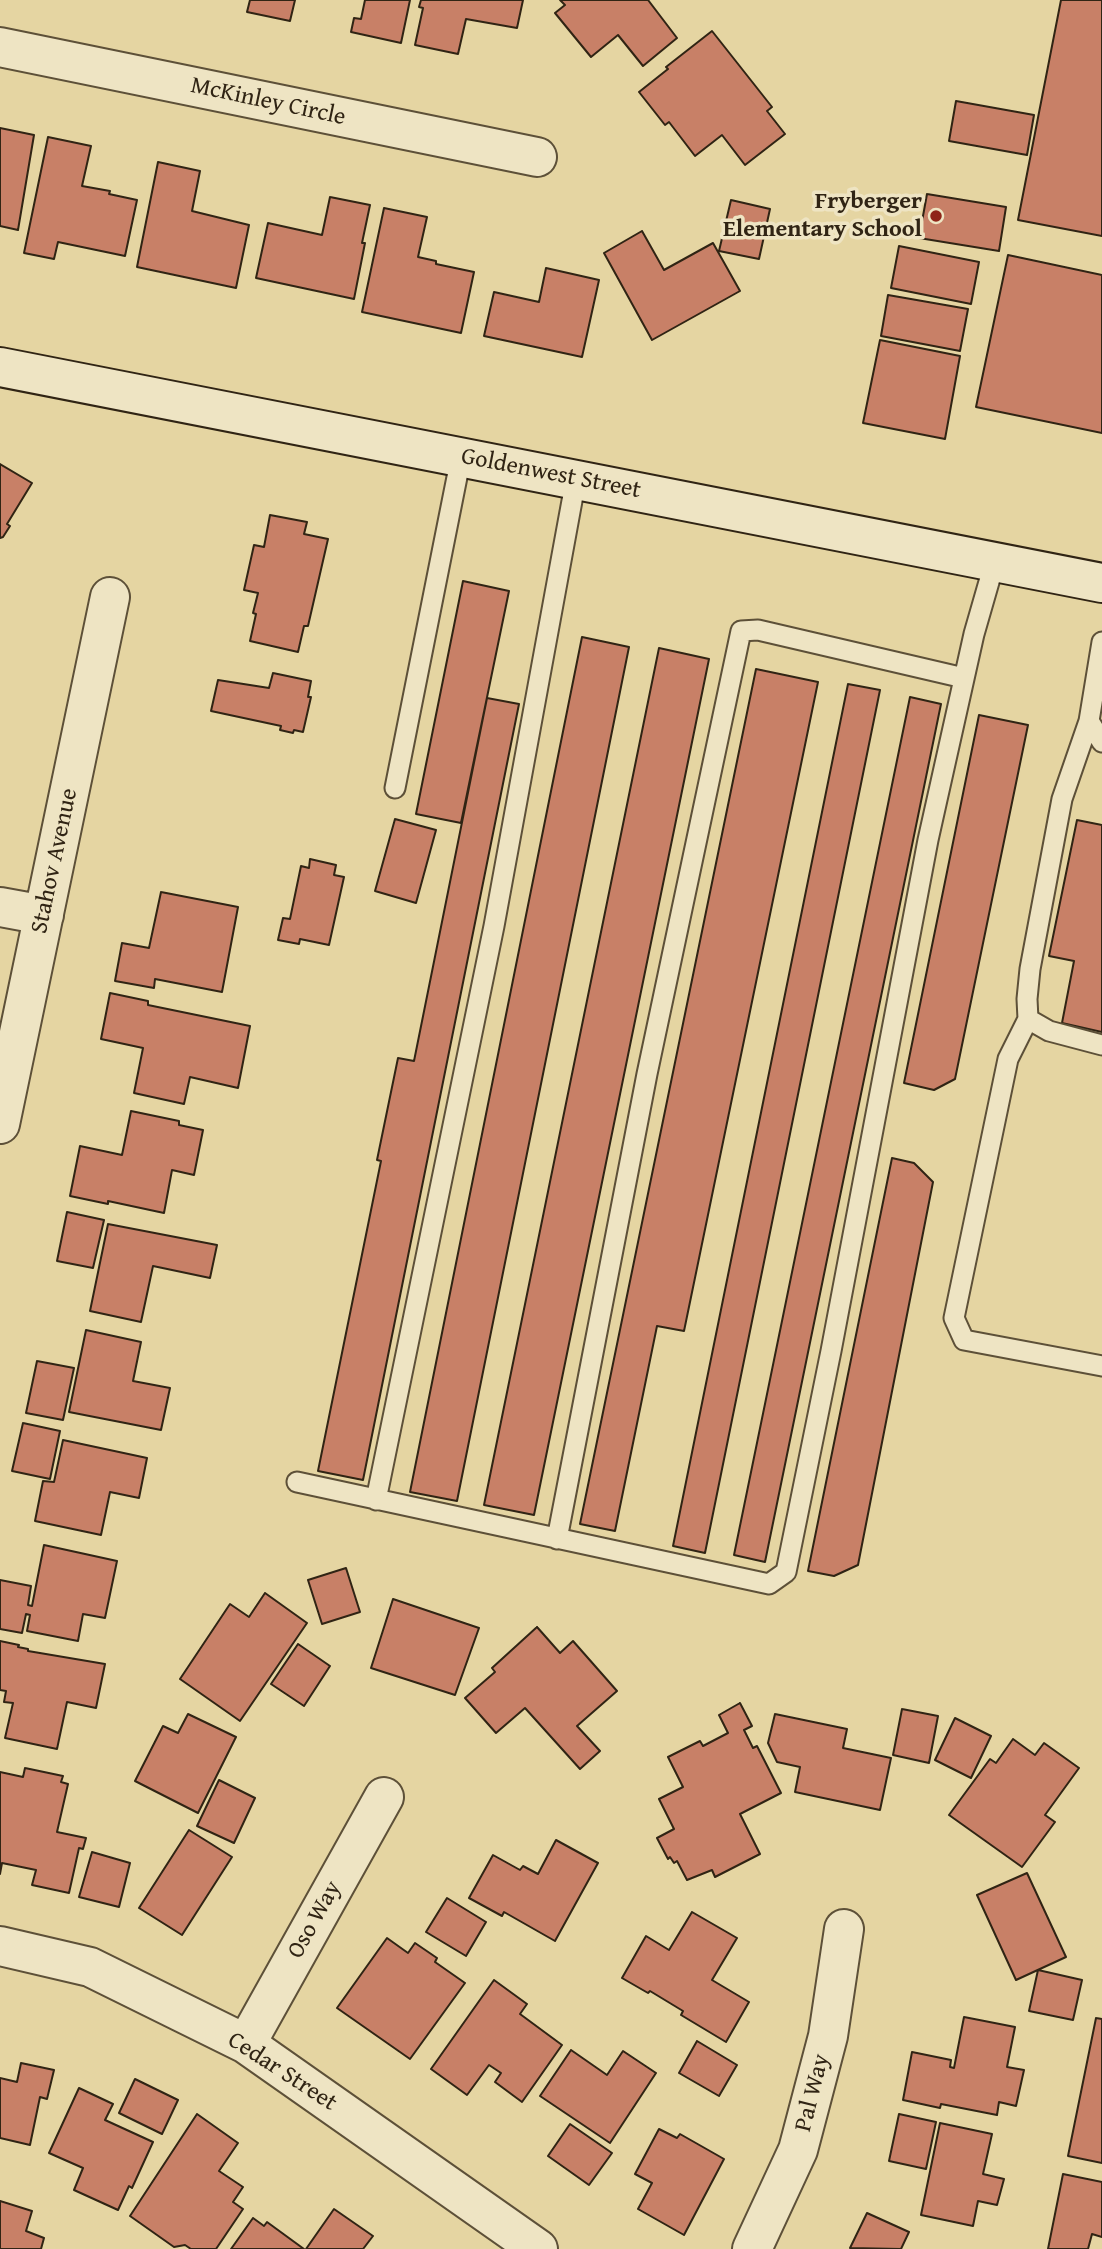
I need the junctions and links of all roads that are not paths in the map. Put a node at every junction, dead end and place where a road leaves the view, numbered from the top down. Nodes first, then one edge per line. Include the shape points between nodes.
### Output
1 (0, 47) edge
2 (537, 157) dead end
3 (0, 367) edge
4 (461, 457) junction
5 (576, 479) junction
6 (995, 561) junction
7 (1102, 583) edge
8 (110, 597) dead end
9 (1102, 642) edge
10 (964, 678) junction
11 (1089, 721) junction
12 (1102, 742) edge
13 (396, 788) dead end
14 (0, 907) edge
15 (44, 915) junction
16 (1028, 1019) junction
17 (1102, 1045) edge
18 (0, 1124) edge
19 (1102, 1366) edge
20 (298, 1482) dead end
21 (376, 1500) junction
22 (557, 1539) junction
23 (384, 1797) dead end
24 (844, 1929) dead end
25 (0, 1946) edge
26 (246, 2044) junction
27 (538, 2249) edge
28 (752, 2249) edge

1 - 2 street, McKinley Circle
3 - 4 street, Goldenwest Street
4 - 5 street, Goldenwest Street
4 - 13 lane
5 - 6 street, Goldenwest Street
5 - 21 lane via 494,926
6 - 7 street, Goldenwest Street
6 - 10 lane
8 - 15 street, Stahov Avenue
9 - 11 lane
10 - 22 lane via 928,840 786,1572 769,1584
10 - 22 lane via 758,630 741,631 647,1074
11 - 12 lane
11 - 16 lane via 1062,799 1030,969
14 - 15 street
15 - 18 street, Stahov Avenue
16 - 17 lane via 1049,1031
16 - 19 lane via 1008,1059 954,1318 964,1340
20 - 21 lane
21 - 22 lane
23 - 26 street, Oso Way
24 - 28 street, Pal Way via 828,2036 798,2150
25 - 26 street, Cedar Street via 90,1967
26 - 27 street, Cedar Street

